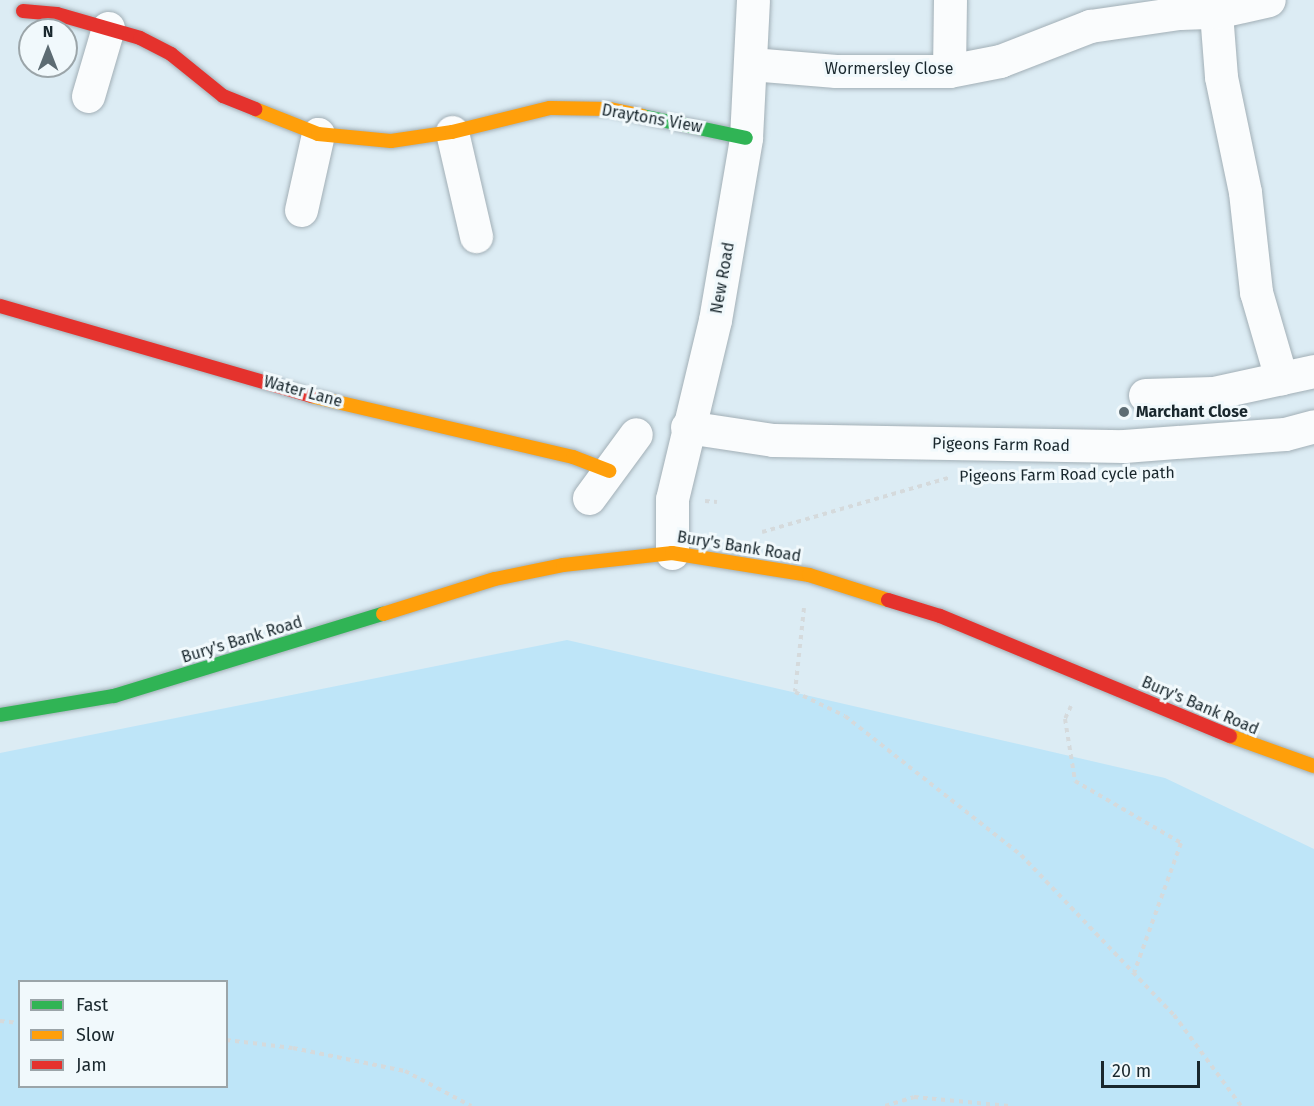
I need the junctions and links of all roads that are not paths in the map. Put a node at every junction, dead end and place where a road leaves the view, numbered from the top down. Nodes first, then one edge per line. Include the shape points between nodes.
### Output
1 (753, 0) edge
2 (950, 0) edge
3 (1269, 0) edge
4 (1216, 6) edge
5 (23, 11) dead end
6 (108, 28) junction
7 (751, 64) junction
8 (949, 71) junction
9 (88, 96) dead end
10 (452, 132) junction
11 (318, 134) junction
12 (746, 138) junction
13 (301, 210) dead end
14 (476, 236) dead end
15 (0, 306) edge
16 (1314, 370) edge
17 (1281, 378) junction
18 (1145, 395) dead end
19 (1314, 426) edge
20 (687, 427) junction
21 (636, 434) dead end
22 (609, 471) junction
23 (589, 498) dead end
24 (672, 553) junction
25 (0, 715) edge
26 (1314, 766) edge

1 - 7 street, New Road
2 - 8 street
3 - 4 street, Wormersley Close
4 - 8 street, Wormersley Close via 1090,26 1000,61
4 - 17 street via 1221,77 1245,192 1256,292
5 - 6 street, Draytons View via 57,14
6 - 9 street
6 - 11 street, Draytons View via 171,54 223,96
7 - 8 street, Wormersley Close via 836,72
7 - 12 street, New Road
10 - 11 street, Draytons View via 391,141
10 - 12 street, Draytons View via 550,108 610,109
10 - 14 street
11 - 13 street
12 - 20 street, New Road via 715,320
15 - 22 street, Water Lane via 308,395 573,457
16 - 17 street
17 - 18 street via 1213,393
19 - 20 street, Pigeons Farm Road via 1242,438 1124,446 773,440
20 - 24 street, New Road via 672,499
21 - 22 street
22 - 23 street
24 - 25 street, Bury's Bank Road via 583,562 495,579 114,696
24 - 26 street, Bury's Bank Road via 809,575 940,616 1276,755

